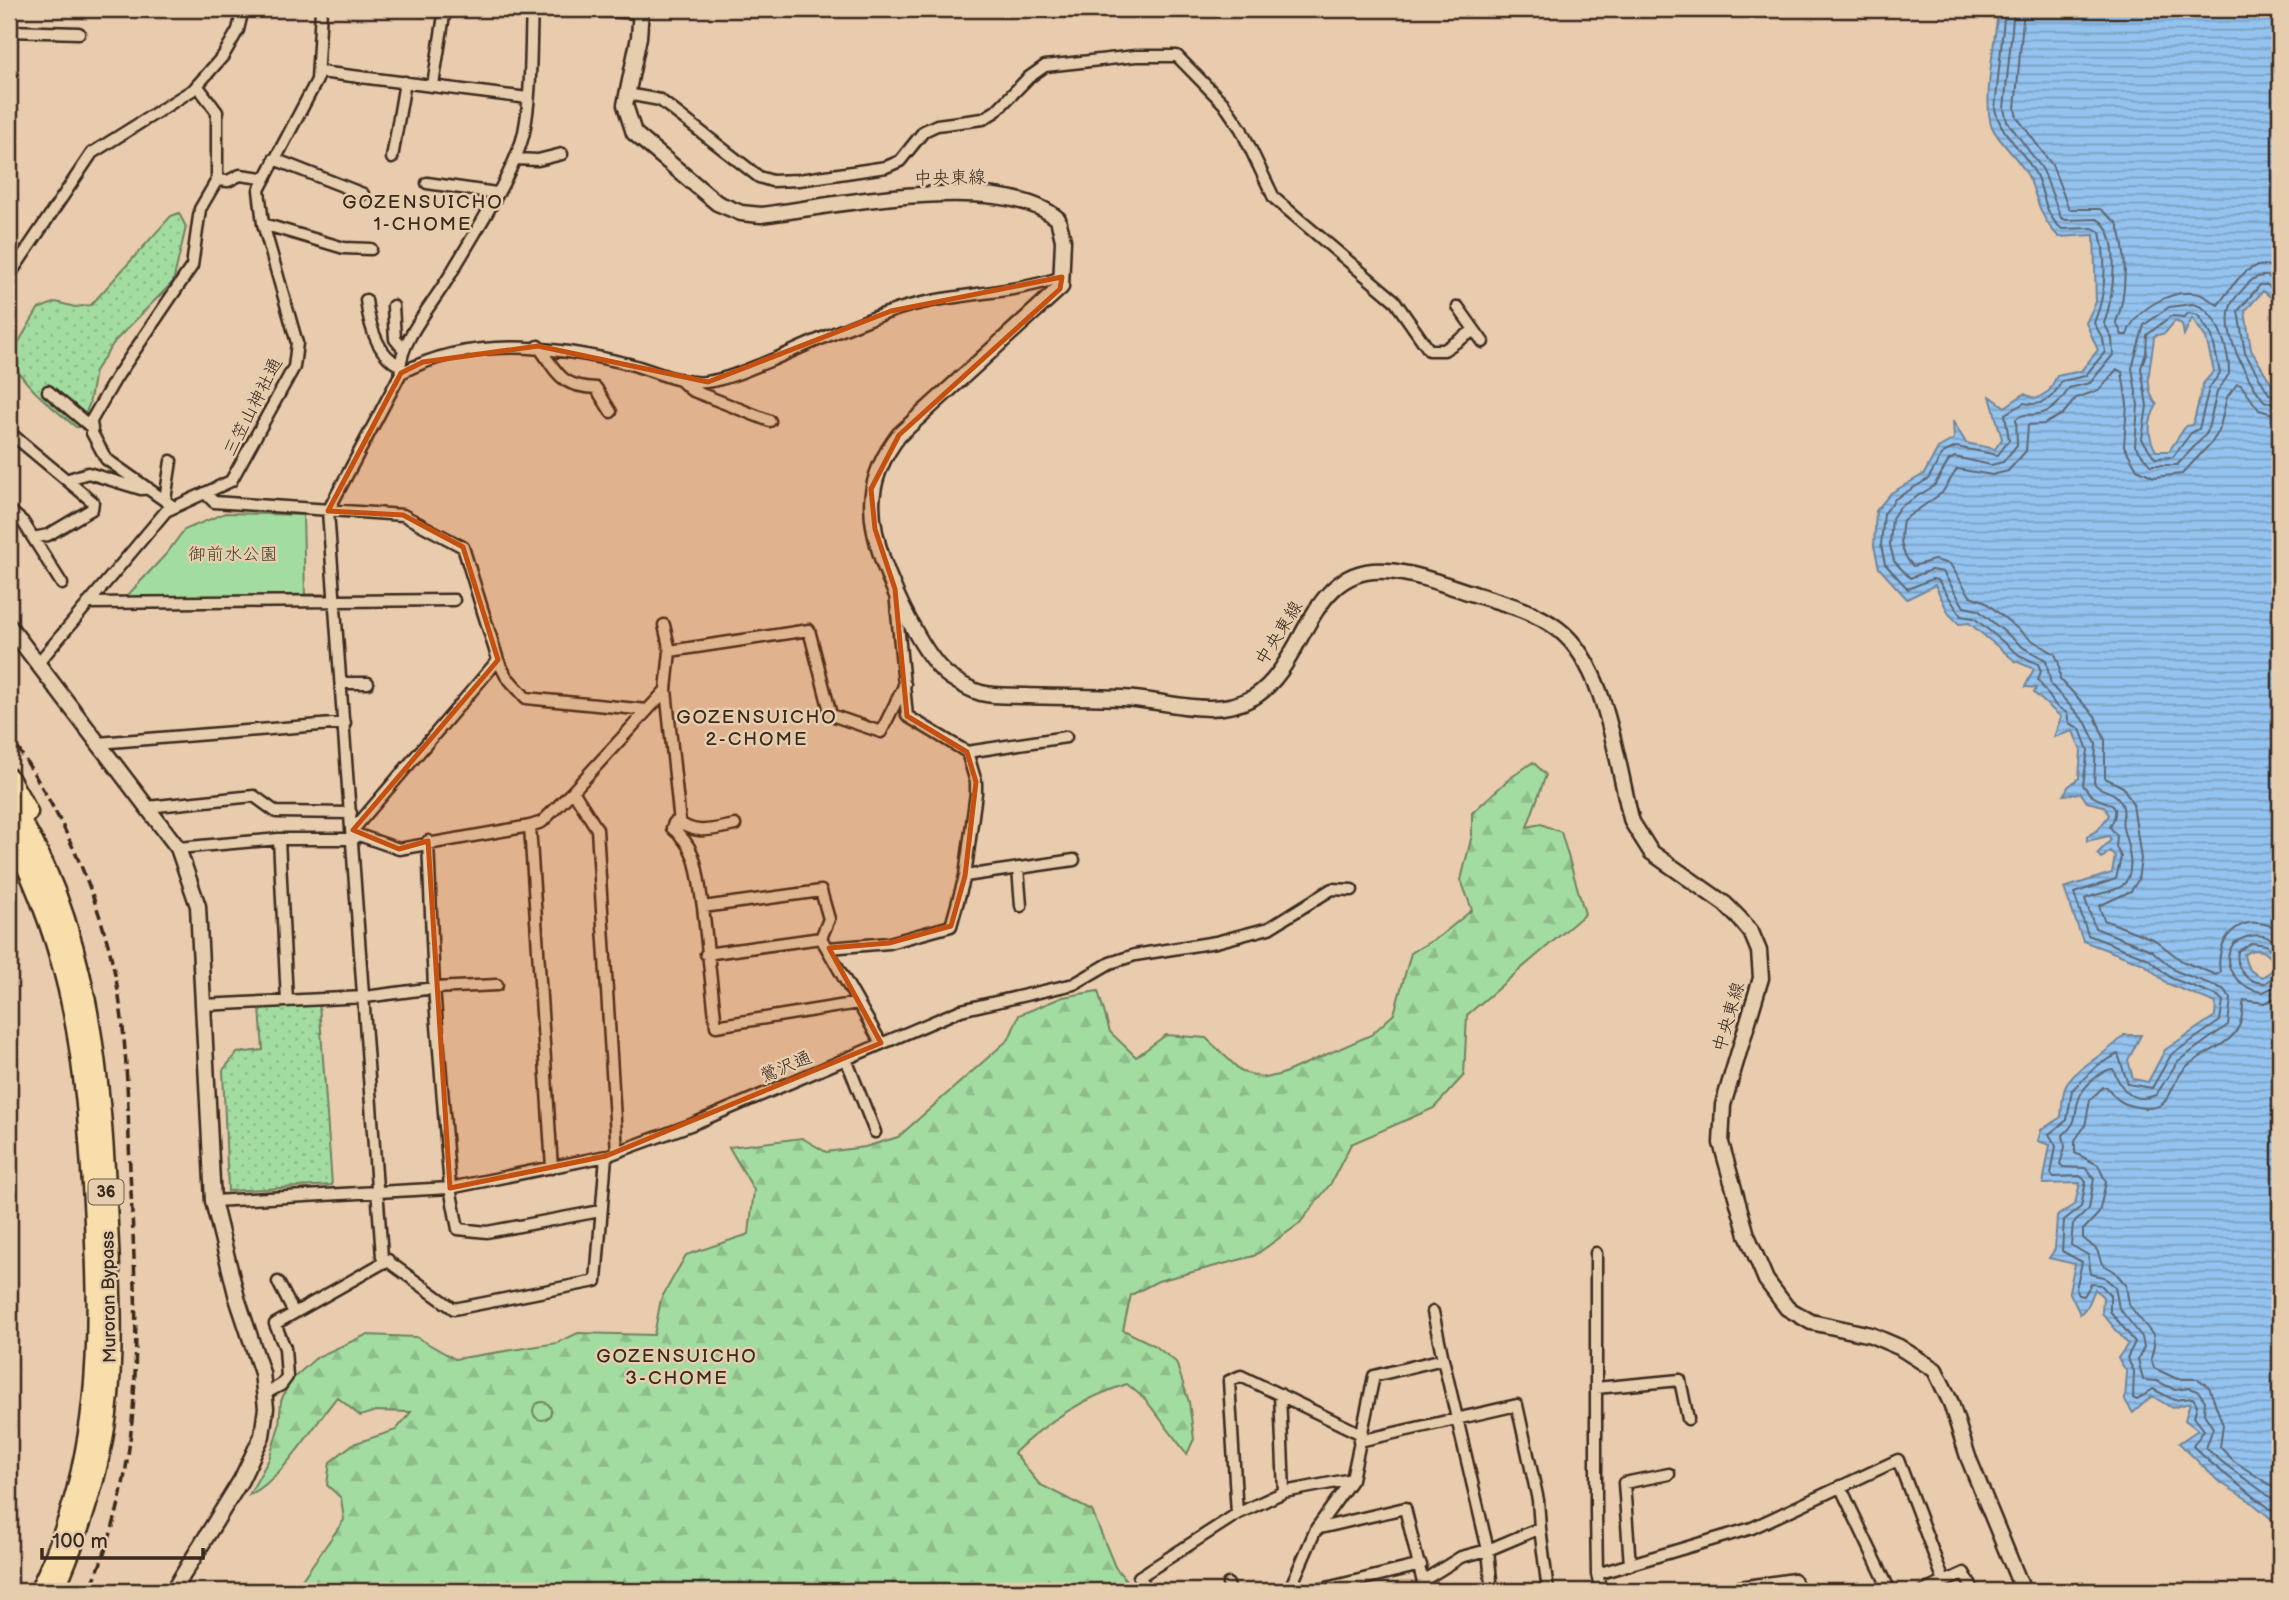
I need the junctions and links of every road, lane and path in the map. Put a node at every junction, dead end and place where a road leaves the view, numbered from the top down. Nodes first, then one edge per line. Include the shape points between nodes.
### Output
1 (243, 9) edge
2 (321, 9) edge
3 (445, 9) edge
4 (507, 9) edge
5 (572, 9) edge
6 (532, 10) edge
7 (641, 11) edge
8 (9, 31) edge
9 (79, 33) dead end
10 (320, 72) junction
11 (405, 82) junction
12 (197, 85) junction
13 (433, 85) junction
14 (627, 94) junction
15 (528, 98) junction
16 (562, 154) dead end
17 (392, 158) dead end
18 (274, 159) junction
19 (515, 159) junction
20 (262, 178) junction
21 (217, 180) junction
22 (427, 183) dead end
23 (496, 192) junction
24 (363, 194) dead end
25 (263, 224) junction
26 (371, 249) dead end
27 (9, 276) edge
28 (1062, 277) junction
29 (366, 300) dead end
30 (393, 306) dead end
31 (1458, 307) dead end
32 (1473, 331) junction
33 (1483, 342) dead end
34 (538, 346) junction
35 (404, 350) junction
36 (400, 369) junction
37 (678, 377) junction
38 (48, 391) dead end
39 (611, 412) dead end
40 (770, 421) dead end
41 (92, 428) junction
42 (9, 432) edge
43 (171, 461) dead end
44 (69, 479) junction
45 (148, 488) junction
46 (205, 493) junction
47 (165, 500) junction
48 (174, 507) junction
49 (9, 510) edge
50 (328, 511) junction
51 (33, 538) junction
52 (62, 584) dead end
53 (895, 589) junction
54 (454, 600) dead end
55 (335, 601) junction
56 (88, 603) junction
57 (664, 625) dead end
58 (9, 626) edge
59 (670, 651) junction
60 (498, 660) junction
61 (38, 663) junction
62 (342, 683) junction
63 (368, 683) dead end
64 (905, 684) junction
65 (666, 690) junction
66 (647, 710) junction
67 (345, 723) junction
68 (1066, 737) dead end
69 (98, 743) junction
70 (967, 752) junction
71 (9, 778) edge
72 (573, 791) junction
73 (9, 801) edge
74 (147, 807) junction
75 (351, 813) junction
76 (680, 823) junction
77 (735, 825) dead end
78 (530, 827) junction
79 (9, 830) edge
80 (353, 834) junction
81 (279, 839) junction
82 (428, 841) junction
83 (178, 848) junction
84 (9, 856) edge
85 (1074, 860) dead end
86 (1018, 868) junction
87 (965, 876) junction
88 (1352, 890) dead end
89 (1021, 906) dead end
90 (703, 907) junction
91 (821, 938) junction
92 (829, 948) junction
93 (706, 954) junction
94 (68, 980) junction
95 (497, 985) dead end
96 (434, 988) junction
97 (365, 997) junction
98 (287, 1001) junction
99 (858, 1003) junction
100 (203, 1005) junction
101 (92, 1031) junction
102 (881, 1043) junction
103 (846, 1059) junction
104 (875, 1132) dead end
105 (617, 1152) junction
106 (606, 1156) junction
107 (552, 1168) junction
108 (450, 1188) junction
109 (376, 1194) junction
110 (213, 1201) junction
111 (600, 1210) junction
112 (1596, 1253) dead end
113 (388, 1260) junction
114 (278, 1282) dead end
115 (1433, 1312) dead end
116 (294, 1313) junction
117 (1443, 1359) junction
118 (1596, 1388) junction
119 (266, 1393) junction
120 (1280, 1394) junction
121 (1459, 1418) junction
122 (1688, 1419) dead end
123 (1360, 1438) junction
124 (1669, 1475) dead end
125 (1352, 1479) junction
126 (1840, 1486) junction
127 (1284, 1492) junction
128 (1237, 1514) junction
129 (1540, 1528) junction
130 (1316, 1529) junction
131 (1488, 1550) junction
132 (1421, 1565) junction
133 (1630, 1565) junction
134 (1597, 1574) junction
135 (1944, 1581) junction
136 (1424, 1586) edge
137 (1762, 1587) edge
138 (1329, 1589) edge
139 (39, 1591) edge
140 (54, 1591) edge
141 (173, 1591) edge
142 (1149, 1591) edge
143 (1289, 1591) edge
144 (1314, 1591) edge
145 (1492, 1591) edge
146 (1548, 1591) edge
147 (1601, 1591) edge
148 (1713, 1591) edge
149 (1799, 1591) edge
150 (1890, 1591) edge
151 (1924, 1591) edge
152 (1974, 1591) edge
153 (2023, 1591) edge

1 - 12 street via 238,30 223,56
2 - 10 street
3 - 13 street
4 - 6 street
5 - 7 street
6 - 15 street
7 - 14 main road, 中央東線
8 - 9 street
10 - 11 street
10 - 18 street
11 - 13 street
11 - 17 street
12 - 21 street via 217,112
12 - 27 street via 92,153
13 - 15 street
14 - 28 main road, 中央東線 via 629,125 641,142 729,210 761,215 945,194 1007,198 1031,204 1058,219 1063,240
14 - 32 street via 660,100 759,177 783,183 900,162 924,131 982,119 1045,66 1177,56 1236,120 1274,198 1394,300 1429,350 1444,350
15 - 19 street
16 - 19 street
18 - 20 street
18 - 24 street
19 - 23 street
20 - 21 street via 240,175
20 - 25 street, 三笠山神社通
21 - 41 street via 200,209 192,266 116,378 91,421
22 - 23 street
23 - 35 street
25 - 26 street via 344,248
25 - 46 street, 三笠山神社通 via 297,344 294,367 234,477
28 - 37 street via 891,311 726,377 694,382
28 - 53 main road, 中央東線 via 1059,289 943,393 888,450 871,502 883,561
29 - 36 street via 369,328
30 - 35 street via 395,339
31 - 32 street
32 - 33 street
34 - 36 street via 451,354
34 - 37 street
34 - 39 street via 564,381 573,387 596,388
35 - 36 street
36 - 50 street
37 - 40 street via 691,390
38 - 41 street
41 - 45 street via 106,459
42 - 44 street
43 - 47 street
44 - 45 street via 88,473
44 - 51 street via 93,502 92,509 48,535
45 - 47 street
46 - 48 street, 三笠山神社通
46 - 50 street via 214,502
47 - 48 street
48 - 56 street, 三笠山神社通 via 157,519
49 - 51 street
50 - 55 street
50 - 60 street via 403,515 463,547
51 - 52 street
53 - 64 street
53 - 153 main road, 中央東線 via 934,664 981,693 1125,698 1208,708 1238,705 1267,687 1326,595 1359,573 1399,573 1453,587 1557,627 1581,652 1598,690 1640,839 1651,852 1726,904 1751,932 1759,951 1760,978 1724,1105 1721,1143 1747,1235 1766,1280 1778,1299 1804,1319 1871,1335 1935,1370
54 - 55 street
55 - 56 street
55 - 62 street
56 - 61 street, 三笠山神社通
57 - 59 street
58 - 61 main road
59 - 64 street via 809,630 831,715 881,732
59 - 65 street
60 - 66 street via 526,698
60 - 80 street
61 - 69 main road
62 - 63 street
62 - 67 street
64 - 70 street via 907,716
65 - 66 street
65 - 76 street
66 - 72 street
67 - 69 street
67 - 75 street
68 - 70 street
69 - 74 main road
70 - 87 street via 976,782
71 - 101 highway via 47,849 76,923 85,959
72 - 78 street via 542,822
72 - 105 street via 597,829
73 - 101 highway, Muroran Bypass / 36 via 63,916
74 - 75 street via 254,796 276,812
74 - 83 main road
75 - 80 street
76 - 77 street via 698,831
76 - 90 street via 672,828 693,850
78 - 82 street
78 - 107 street
79 - 94 highway, Muroran Bypass / 36 via 50,920
80 - 81 street
80 - 82 street via 399,849
80 - 97 street
81 - 83 street
81 - 98 street
82 - 96 street
83 - 100 main road via 198,906
84 - 94 highway
85 - 86 street
86 - 87 street
86 - 89 street
87 - 92 street via 951,926 889,943
88 - 102 street, 鶯沢通 via 1332,889 1269,928 1135,955 1110,963 1074,984 983,1003
90 - 91 street via 821,891 829,919
90 - 93 street
91 - 92 street
91 - 93 street
92 - 99 street
93 - 99 street via 716,1026
94 - 139 highway, Muroran Bypass / 36 via 88,1108 97,1363 83,1468 66,1527
95 - 96 street
96 - 97 street
96 - 108 street
97 - 98 street
97 - 109 street
98 - 100 street
99 - 102 street
100 - 110 main road
101 - 140 highway, Muroran Bypass / 36 via 105,1152 111,1367 99,1463 87,1509
102 - 103 street, 鶯沢通
103 - 104 street
103 - 105 street, 鶯沢通
105 - 106 street, 鶯沢通
106 - 107 street, 鶯沢通
106 - 111 street
107 - 108 street, 鶯沢通
108 - 109 street, 鶯沢通
108 - 111 street via 458,1229 486,1232
109 - 110 street, 鶯沢通
109 - 113 street via 382,1257
110 - 119 main road
111 - 113 street via 596,1281 454,1310
112 - 118 street
113 - 116 street
114 - 116 street
115 - 117 street
116 - 119 street via 275,1324 285,1348 287,1377
117 - 121 street
117 - 123 street via 1374,1376
118 - 122 street via 1680,1380
118 - 134 street
119 - 141 main road via 257,1447
120 - 123 street
120 - 127 street
120 - 128 street via 1241,1376 1229,1381
121 - 123 street
121 - 129 street via 1517,1405
121 - 131 street
123 - 125 street
124 - 133 street via 1624,1483
125 - 127 street
125 - 130 street
126 - 133 street via 1742,1532
126 - 135 street via 1898,1460
126 - 150 street
127 - 128 street
128 - 142 street via 1139,1577
129 - 131 street
129 - 146 street
130 - 132 street via 1405,1508
130 - 143 street
131 - 136 street via 1461,1557
131 - 145 street
132 - 136 street
132 - 138 street
133 - 134 street
134 - 147 street
135 - 151 street
135 - 152 street via 1964,1573
137 - 148 street
137 - 149 street via 1794,1579
138 - 144 street

